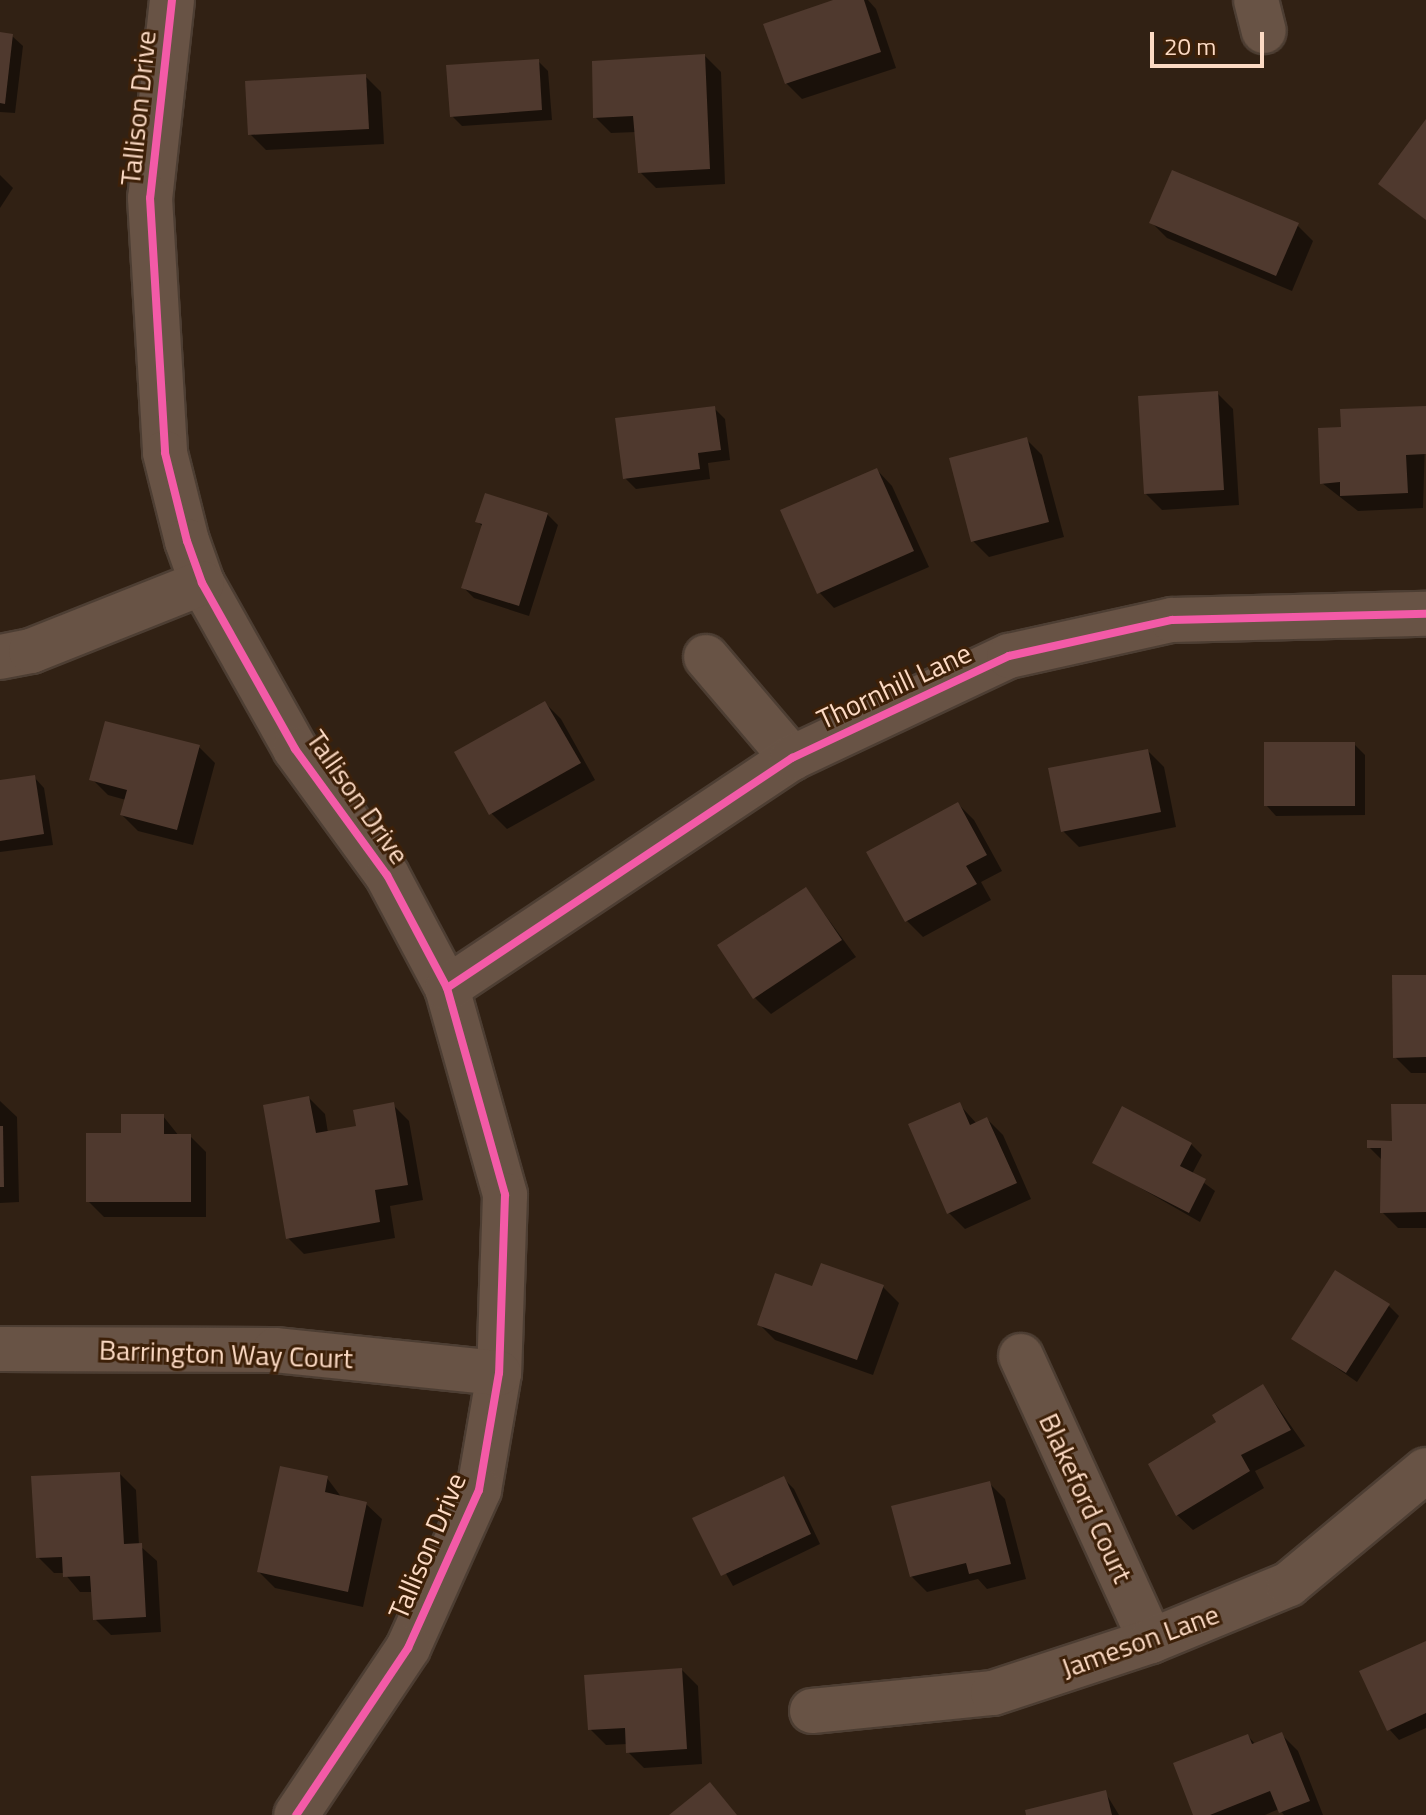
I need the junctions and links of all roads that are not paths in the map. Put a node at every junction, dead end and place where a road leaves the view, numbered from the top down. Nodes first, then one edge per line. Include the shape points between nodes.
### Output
1 (172, 0) edge
2 (202, 583) junction
3 (1426, 614) edge
4 (0, 657) edge
5 (706, 657) dead end
6 (792, 758) junction
7 (447, 988) junction
8 (0, 1349) edge
9 (1021, 1356) dead end
10 (499, 1373) junction
11 (1426, 1470) edge
12 (1151, 1641) junction
13 (812, 1711) dead end
14 (296, 1815) edge

1 - 2 street, Tallison Drive via 151,214 165,453
2 - 4 street via 31,651
2 - 7 street, Tallison Drive via 295,749 387,875
3 - 6 street, Thornhill Lane via 1172,620 1009,656
5 - 6 street
6 - 7 street, Thornhill Lane
7 - 10 street, Tallison Drive via 505,1195
8 - 10 street, Barrington Way Court via 275,1350
9 - 12 street, Blakeford Court
10 - 14 street, Tallison Drive via 479,1490 408,1648
11 - 12 street, Jameson Lane via 1289,1584
12 - 13 street, Jameson Lane via 993,1693

